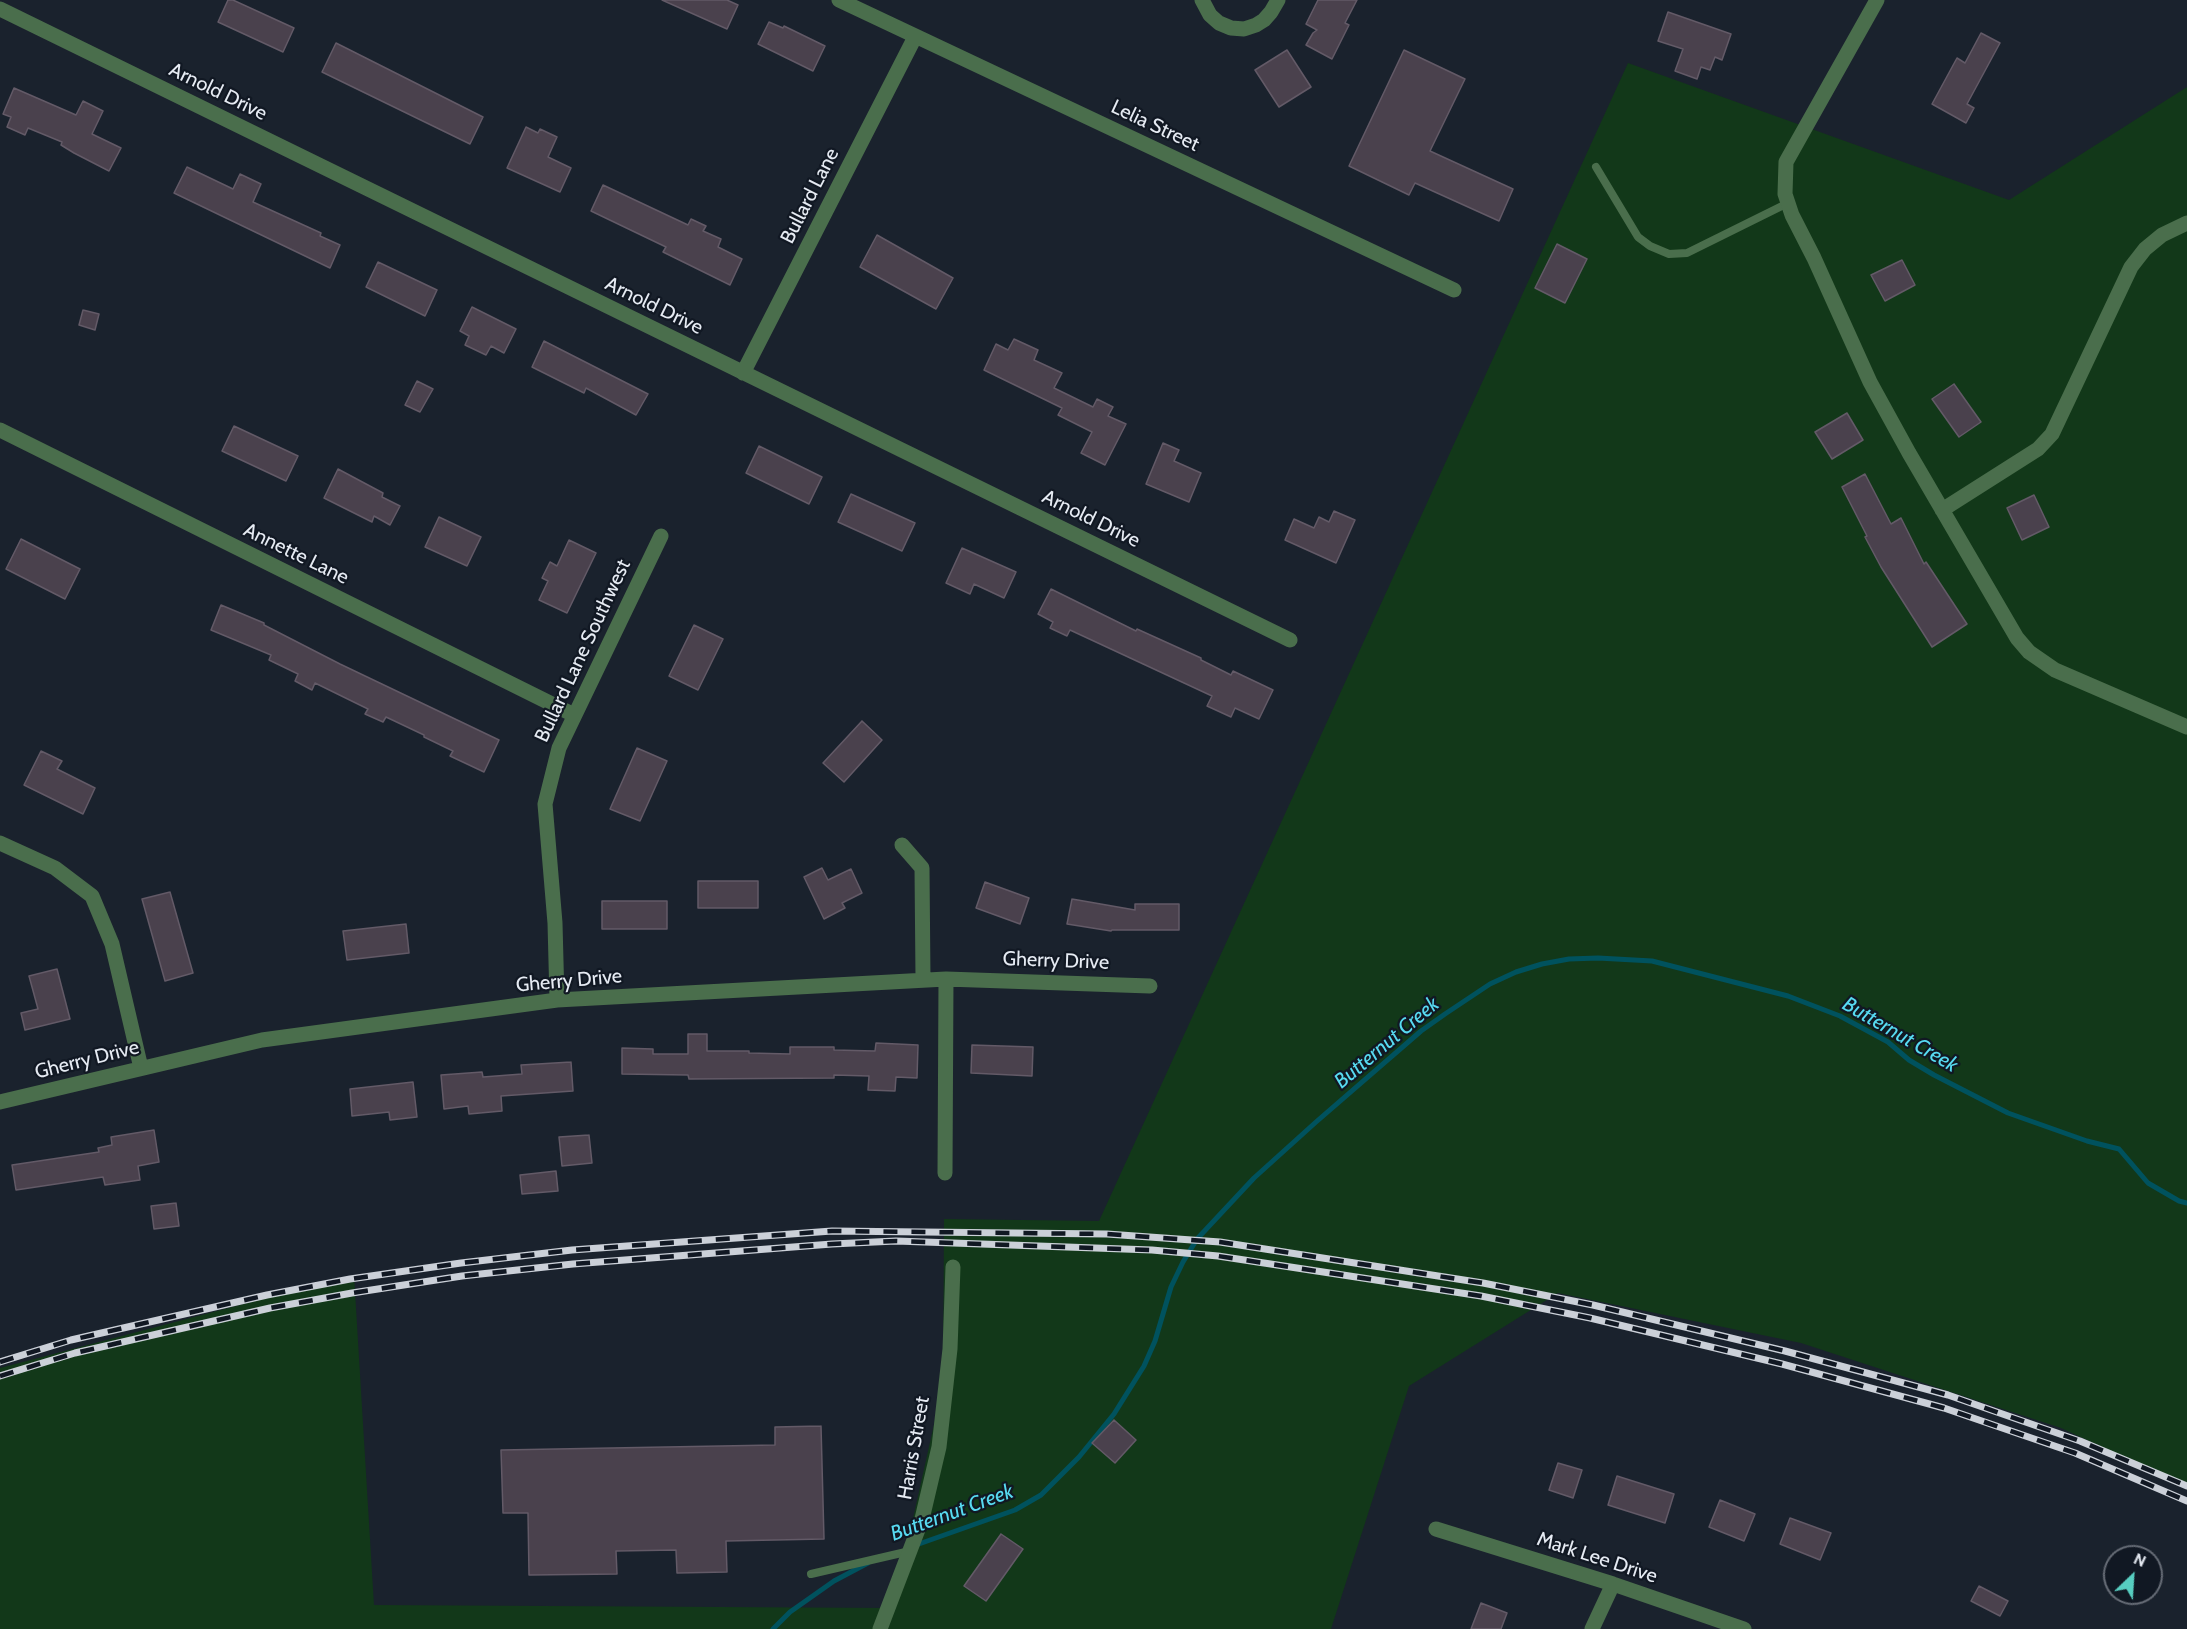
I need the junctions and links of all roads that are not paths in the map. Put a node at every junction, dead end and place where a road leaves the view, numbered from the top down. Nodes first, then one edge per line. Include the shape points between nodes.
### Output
1 (839, 0) edge
2 (1202, 0) edge
3 (1278, 0) edge
4 (1874, 1) edge
5 (0, 9) edge
6 (915, 37) junction
7 (1596, 167) dead end
8 (1788, 203) junction
9 (2187, 223) edge
10 (1454, 290) dead end
11 (743, 373) junction
12 (0, 430) edge
13 (1942, 510) junction
14 (661, 536) dead end
15 (1290, 640) dead end
16 (574, 715) junction
17 (2187, 727) edge
18 (0, 843) edge
19 (902, 846) dead end
20 (946, 979) junction
21 (923, 980) junction
22 (1150, 986) dead end
23 (557, 1000) junction
24 (141, 1068) junction
25 (0, 1102) edge
26 (945, 1173) dead end
27 (953, 1267) dead end
28 (1436, 1529) dead end
29 (910, 1551) junction
30 (811, 1574) dead end
31 (1613, 1584) junction
32 (880, 1629) edge
33 (1592, 1629) edge
34 (1744, 1629) edge

1 - 6 street, Lelia Street
2 - 3 street via 1219,23 1244,29 1264,20
4 - 8 street via 1786,162
5 - 11 street, Arnold Drive
6 - 10 street, Lelia Street
6 - 11 street, Bullard Lane
7 - 8 lane via 1638,237 1669,254 1687,253
8 - 13 street via 1870,382
9 - 13 street via 2162,235 2131,267 2052,434 2038,449
11 - 15 street, Arnold Drive
12 - 16 street, Annette Lane
13 - 17 street via 2029,652 2055,670
14 - 16 street, Bullard Lane Southwest
16 - 23 street, Bullard Lane Southwest via 559,748 545,804
18 - 24 street via 55,868 92,896 112,944
19 - 21 street via 922,868
20 - 21 street, Gherry Drive
20 - 22 street, Gherry Drive
20 - 26 street
21 - 23 street, Gherry Drive
23 - 24 street, Gherry Drive via 262,1040
24 - 25 street, Gherry Drive
27 - 29 street, Harris Street via 950,1349 939,1447
28 - 31 street, Mark Lee Drive
29 - 30 lane
29 - 32 street, Harris Street
31 - 33 street
31 - 34 street, Mark Lee Drive

